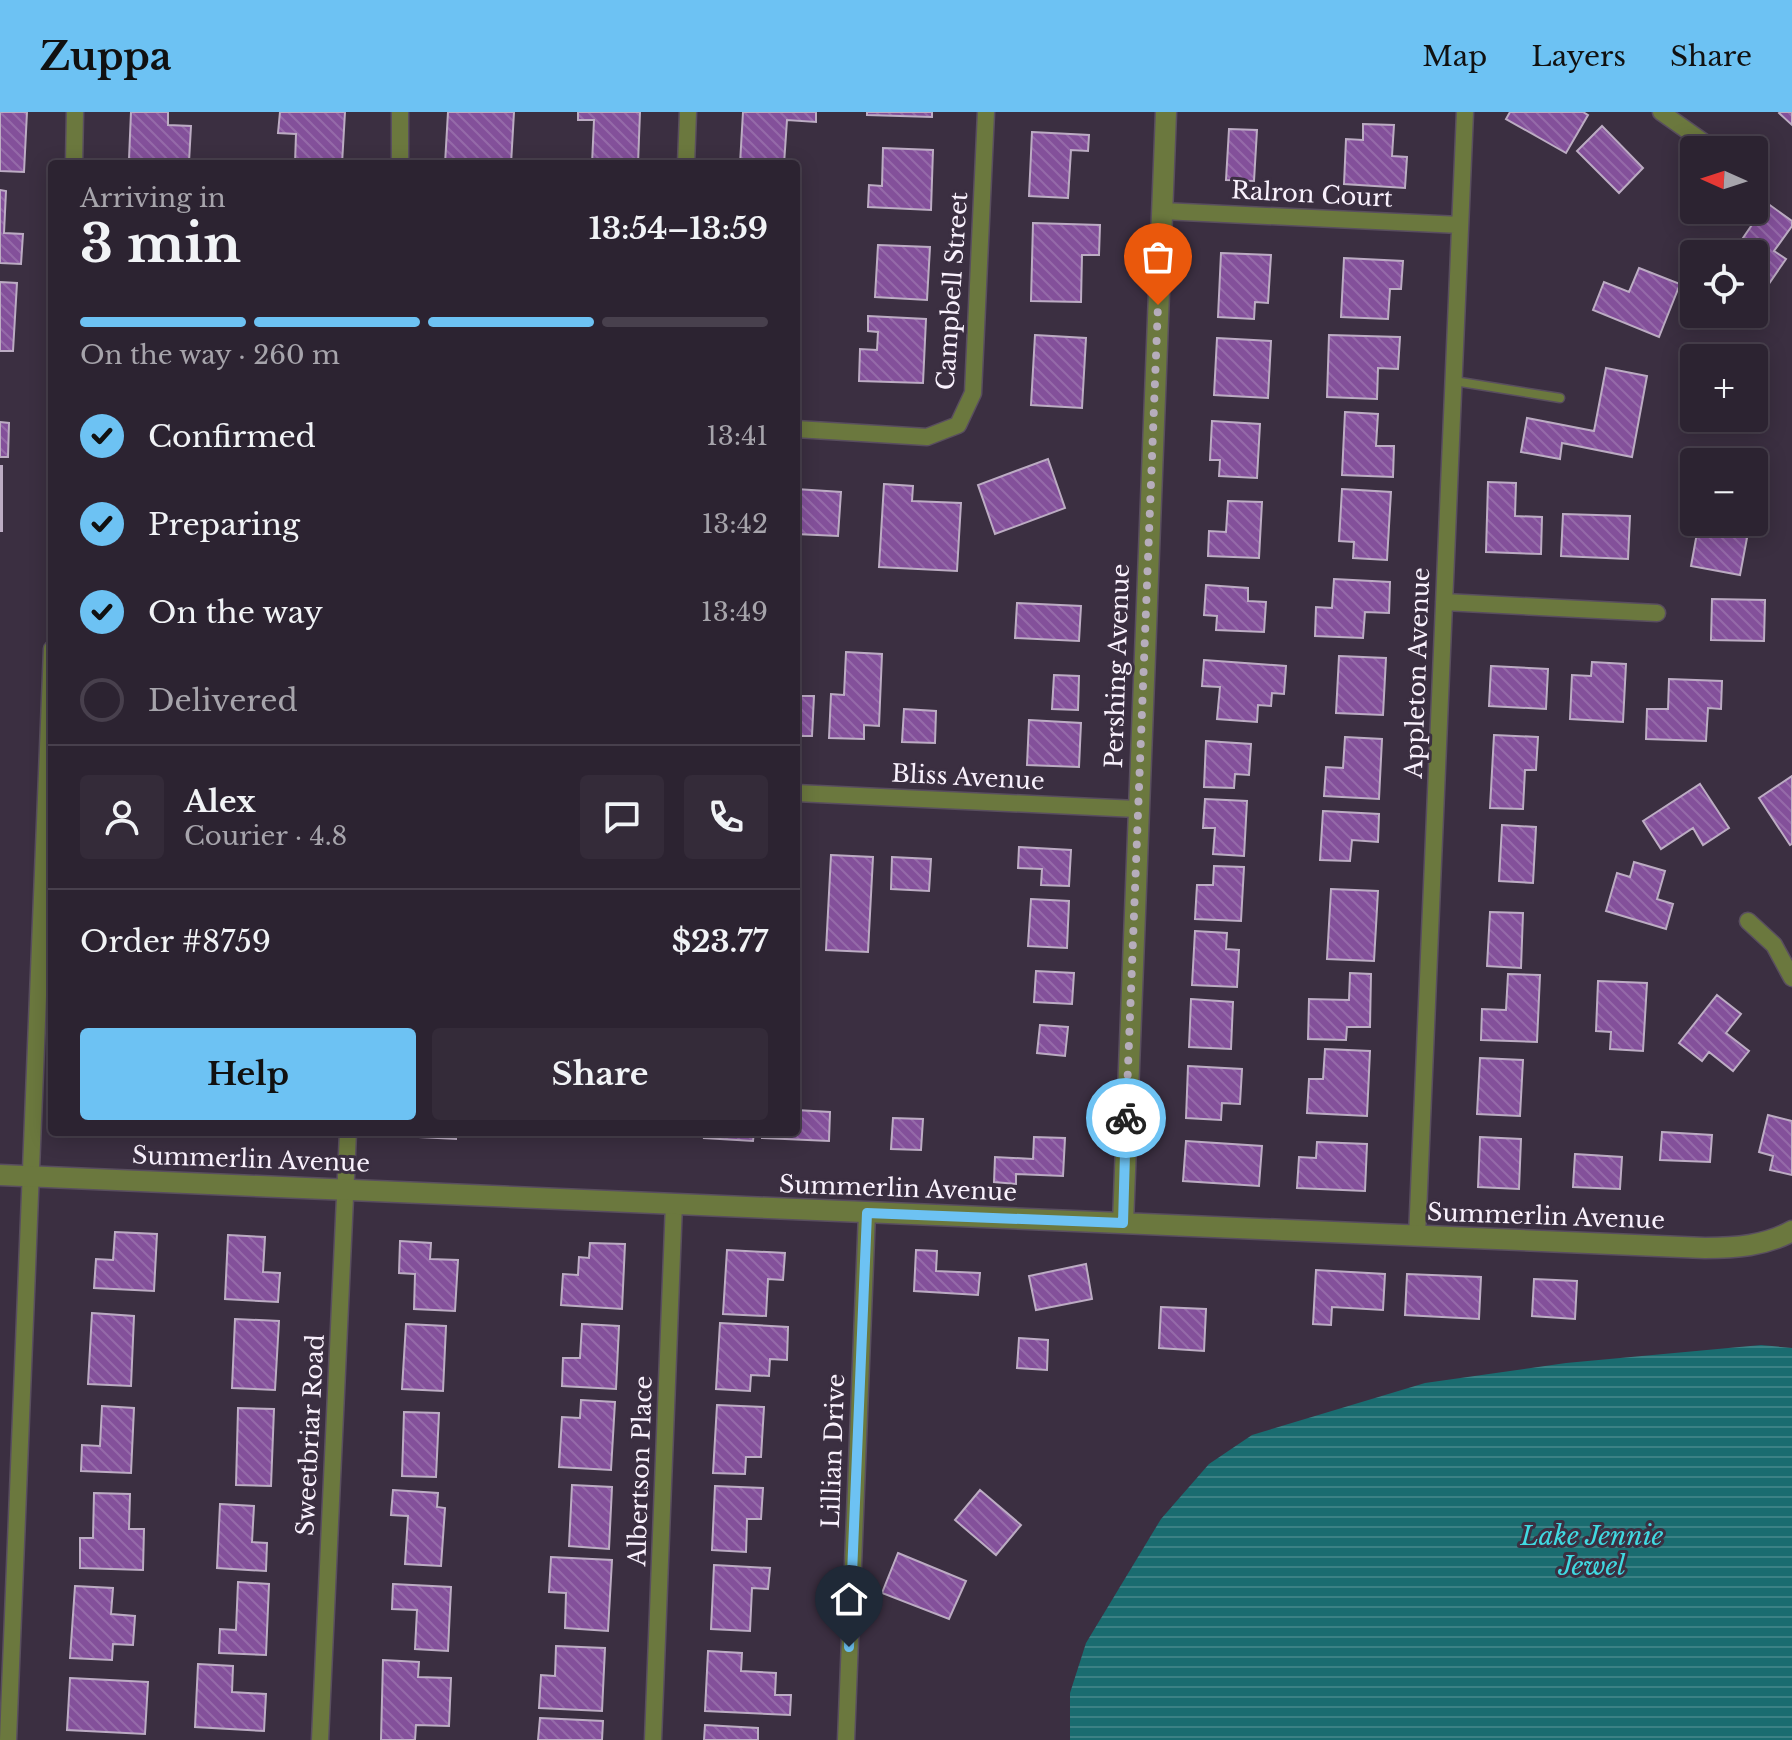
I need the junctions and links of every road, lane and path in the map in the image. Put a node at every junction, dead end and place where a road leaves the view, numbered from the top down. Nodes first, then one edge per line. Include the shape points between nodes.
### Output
1 (75, 112) edge
2 (400, 112) edge
3 (688, 112) edge
4 (986, 112) edge
5 (1166, 112) edge
6 (1465, 112) edge
7 (1661, 112) edge
8 (1695, 136) edge
9 (74, 160) edge
10 (400, 160) edge
11 (686, 160) edge
12 (1162, 211) junction
13 (1460, 225) junction
14 (1453, 381) junction
15 (1560, 398) dead end
16 (800, 429) edge
17 (1444, 602) junction
18 (1657, 613) dead end
19 (48, 754) edge
20 (800, 793) edge
21 (1137, 809) junction
22 (1748, 921) dead end
23 (1792, 978) edge
24 (348, 1136) edge
25 (0, 1175) edge
26 (32, 1176) junction
27 (345, 1189) junction
28 (674, 1203) junction
29 (867, 1213) junction
30 (1123, 1223) junction
31 (1792, 1231) edge
32 (1417, 1237) junction
33 (8, 1740) edge
34 (320, 1740) edge
35 (653, 1740) edge
36 (846, 1740) edge

1 - 9 street
2 - 10 street
3 - 11 street
4 - 16 street, Campbell Street via 973,393 958,425 927,437
5 - 12 street, Pershing Avenue
6 - 13 street, Appleton Avenue
7 - 8 street
12 - 13 street, Ralron Court
12 - 21 street, Pershing Avenue
13 - 14 street, Appleton Avenue
14 - 15 lane
14 - 17 street, Appleton Avenue
17 - 18 street
17 - 32 street, Appleton Avenue
19 - 26 street
20 - 21 street, Bliss Avenue
21 - 30 street, Pershing Avenue
22 - 23 street via 1774,945
24 - 27 street, Sweetbriar Road
25 - 26 street, Summerlin Avenue
26 - 27 street, Summerlin Avenue
26 - 33 street
27 - 28 street, Summerlin Avenue
27 - 34 street, Sweetbriar Road
28 - 29 street, Summerlin Avenue
28 - 35 street, Albertson Place
29 - 30 street, Summerlin Avenue
29 - 36 street, Lillian Drive
30 - 32 street, Summerlin Avenue
31 - 32 street, Summerlin Avenue via 1739,1248

